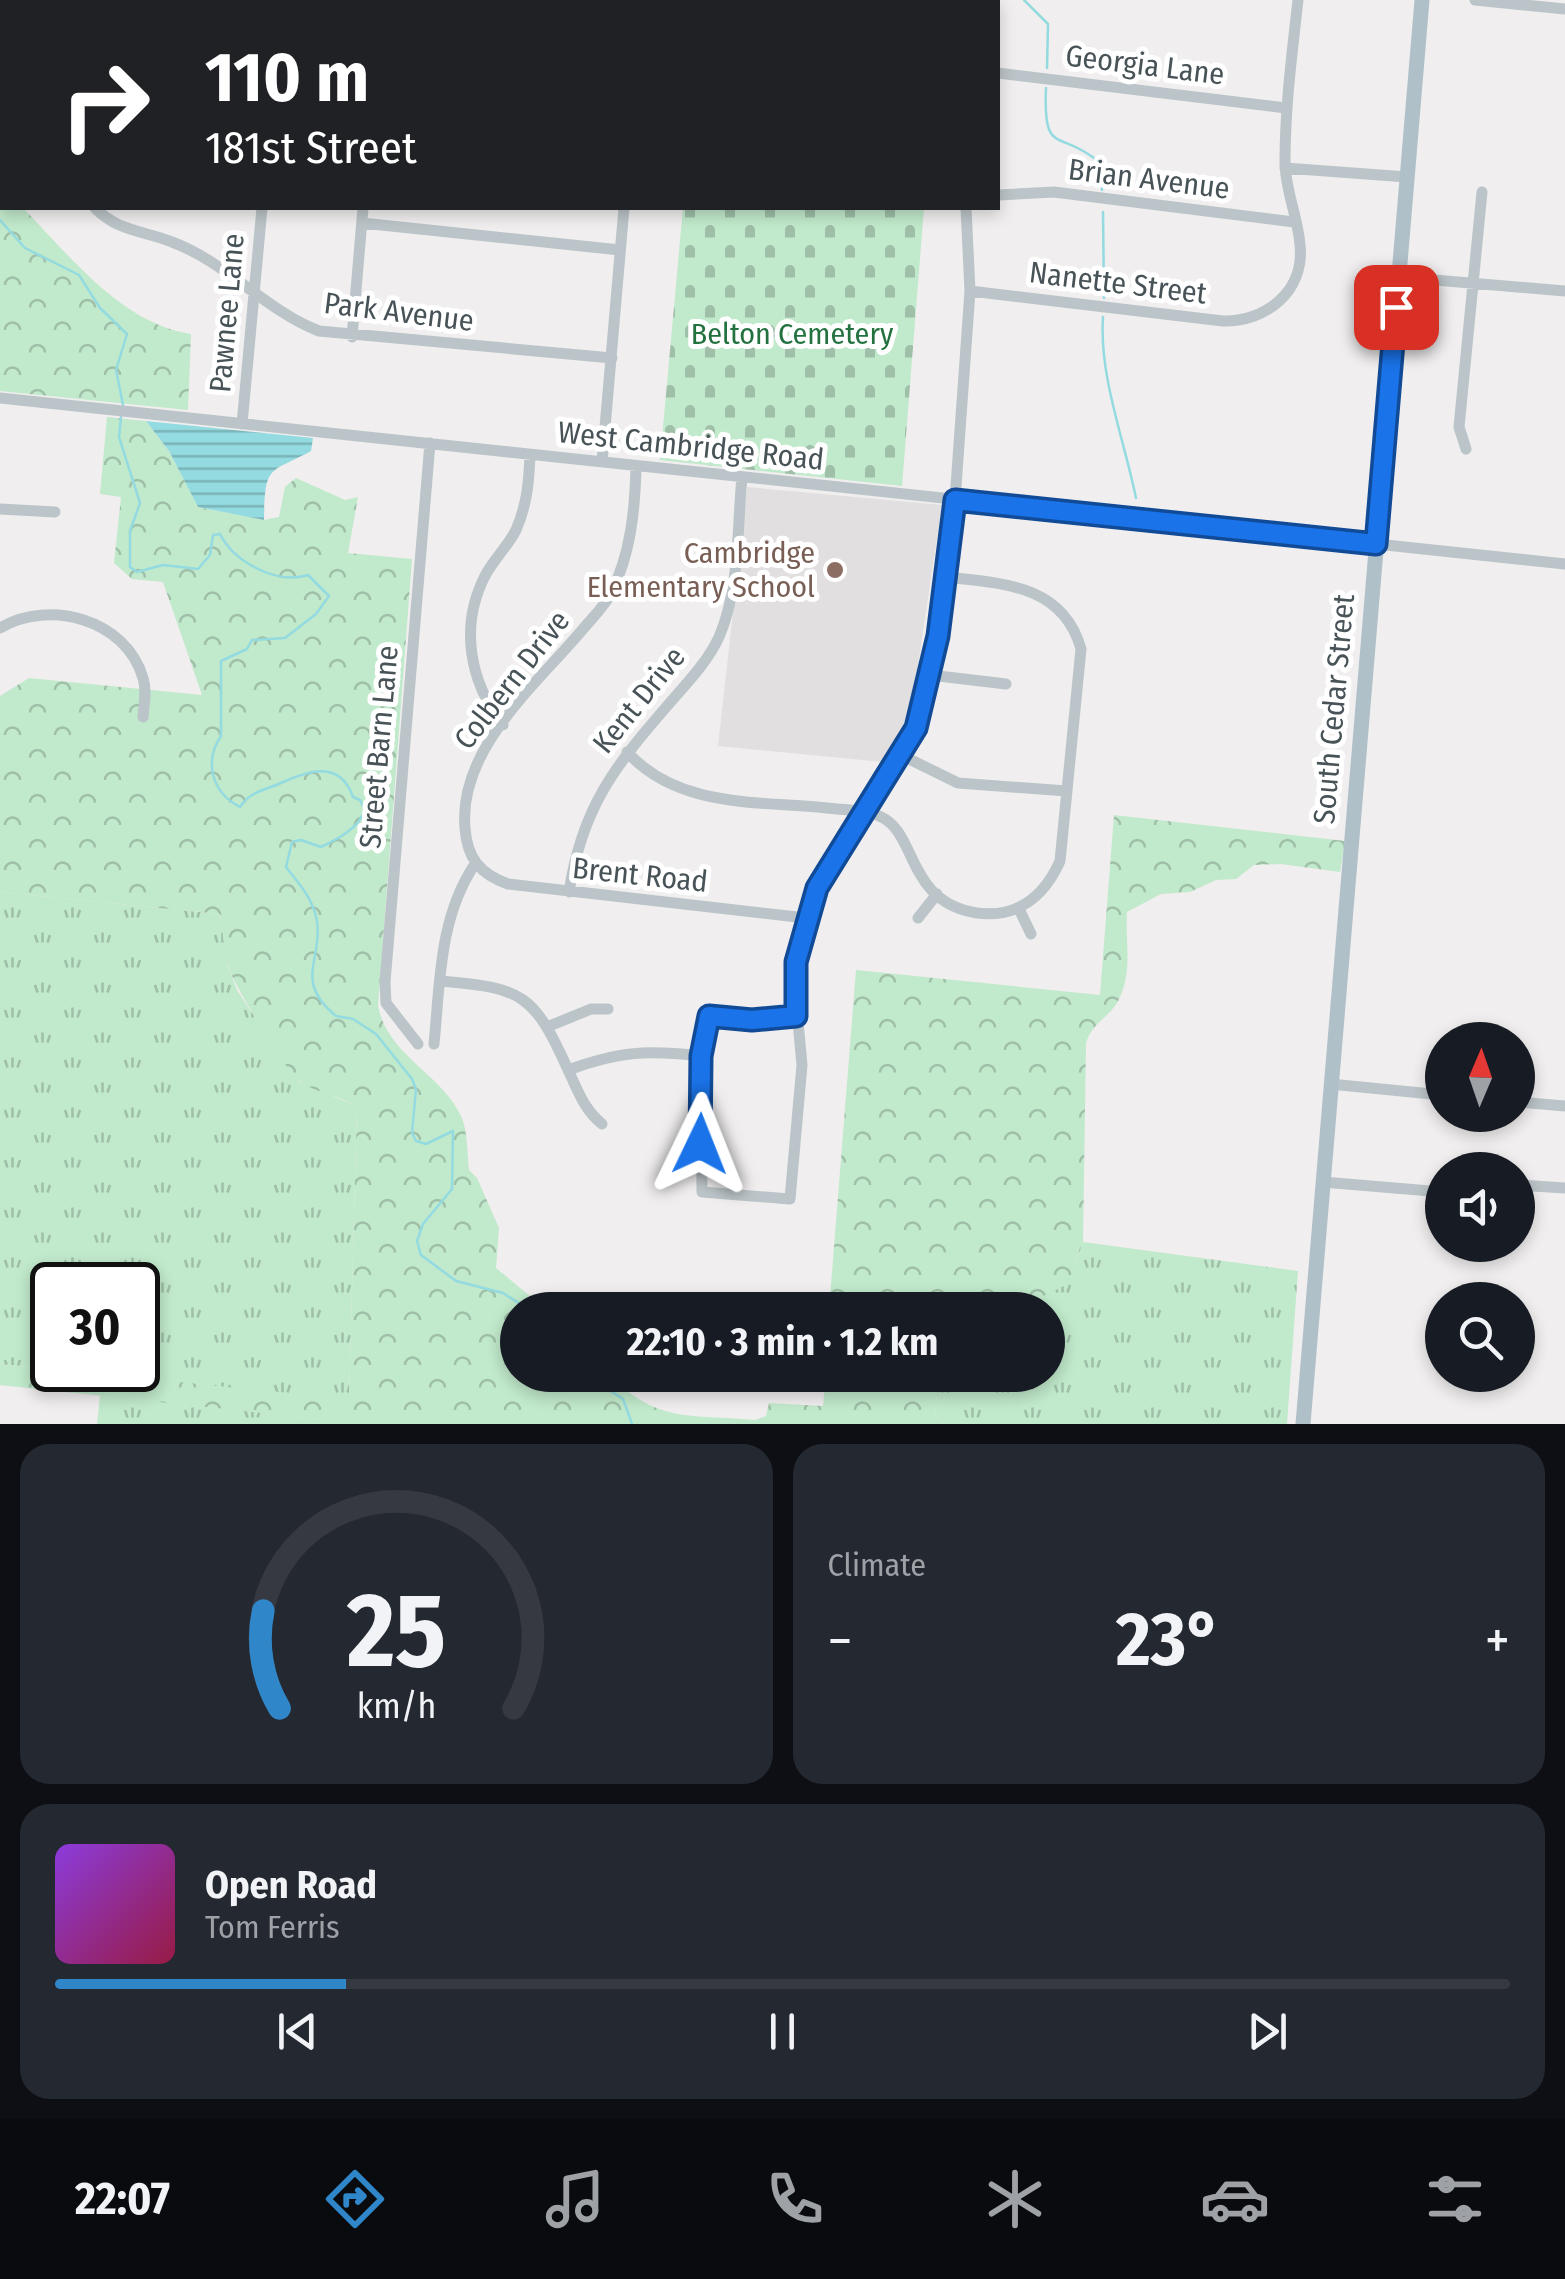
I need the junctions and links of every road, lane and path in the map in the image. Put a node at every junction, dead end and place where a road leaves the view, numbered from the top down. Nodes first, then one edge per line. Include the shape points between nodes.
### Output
1 (1298, 0) edge
2 (1422, 0) edge
3 (1475, 0) edge
4 (1565, 9) edge
5 (1000, 73) edge
6 (1286, 108) junction
7 (1285, 168) junction
8 (1407, 178) junction
9 (1482, 192) dead end
10 (1000, 195) edge
11 (100, 210) edge
12 (262, 210) edge
13 (363, 210) edge
14 (624, 210) edge
15 (966, 210) edge
16 (1294, 222) junction
17 (362, 223) junction
18 (620, 250) junction
19 (1398, 276) junction
20 (1471, 283) junction
21 (256, 291) junction
22 (970, 291) junction
23 (1565, 291) edge
24 (352, 337) junction
25 (612, 358) junction
26 (0, 398) edge
27 (242, 424) junction
28 (430, 443) junction
29 (1466, 449) dead end
30 (530, 454) junction
31 (602, 462) junction
32 (636, 466) junction
33 (742, 477) junction
34 (955, 500) junction
35 (0, 509) edge
36 (55, 512) dead end
37 (1376, 544) junction
38 (1565, 564) edge
39 (944, 577) junction
40 (0, 628) edge
41 (930, 674) junction
42 (1006, 684) dead end
43 (143, 717) dead end
44 (503, 726) junction
45 (627, 752) junction
46 (902, 756) junction
47 (1067, 791) junction
48 (866, 813) junction
49 (475, 864) junction
50 (569, 892) junction
51 (937, 894) junction
52 (1019, 909) junction
53 (806, 918) junction
54 (918, 918) dead end
55 (1030, 934) dead end
56 (440, 981) junction
57 (608, 1010) dead end
58 (796, 1016) junction
59 (548, 1027) junction
60 (418, 1044) dead end
61 (434, 1044) dead end
62 (701, 1056) junction
63 (568, 1070) junction
64 (1330, 1084) junction
65 (1425, 1092) edge
66 (1535, 1103) edge
67 (1565, 1106) edge
68 (602, 1124) dead end
69 (1323, 1182) junction
70 (1535, 1186) edge
71 (1565, 1188) edge
72 (1425, 1191) edge
73 (1303, 1424) edge

1 - 6 street
2 - 8 main road, South Cedar Street
3 - 4 street
5 - 6 street, Georgia Lane
6 - 7 street
7 - 8 street
7 - 16 street
8 - 19 main road, South Cedar Street
9 - 20 street
10 - 16 street, Brian Avenue via 1054,192
11 - 21 street, Park Avenue via 120,229 176,243
12 - 21 street, Pawnee Lane
13 - 17 street
14 - 18 street
15 - 22 street
16 - 22 street, Nanette Street via 1298,270 1288,292 1260,315 1223,321
17 - 18 street
17 - 24 street
18 - 25 street
19 - 20 street
19 - 37 main road, South Cedar Street
20 - 23 street
20 - 29 street via 1459,427
21 - 24 street, Park Avenue via 303,324
21 - 27 street, Pawnee Lane
22 - 34 street
24 - 25 street, Park Avenue
25 - 31 street
26 - 27 street, West Cambridge Road
27 - 28 street, West Cambridge Road
28 - 30 street, West Cambridge Road
28 - 60 street, Street Barn Lane via 385,982 386,1003
30 - 31 street, West Cambridge Road
30 - 44 street via 523,511 480,586 472,618 474,670
31 - 32 street, West Cambridge Road
32 - 33 street, West Cambridge Road
32 - 44 street, Colbern Drive via 632,525 610,597
33 - 34 street, West Cambridge Road
33 - 45 street, Kent Drive via 729,603 718,638
34 - 37 street, West Cambridge Road
34 - 39 street
35 - 36 street
37 - 38 street, West Cambridge Road
37 - 64 main road, South Cedar Street
39 - 41 street
39 - 47 street via 1010,584 1041,595 1073,627 1081,649
40 - 43 street via 52,613 105,631 144,678
41 - 42 street
41 - 46 street
44 - 49 street, Colbern Drive via 479,757 467,790 466,836
45 - 48 street via 657,779 701,796
45 - 50 street, Kent Drive via 585,821
46 - 47 street via 958,782
46 - 48 street
47 - 52 street via 1060,862 1045,888
48 - 51 street via 882,816 899,832 914,870
48 - 53 street via 836,853
49 - 50 street, Brent Road via 508,884
49 - 56 street via 452,908
50 - 53 street, Brent Road
51 - 52 street via 978,913
51 - 54 street
52 - 55 street
53 - 58 street via 796,962
56 - 59 street via 510,990
56 - 61 street
57 - 59 street via 592,1008
58 - 62 street via 709,1016
58 - 62 street via 802,1064 790,1199 702,1192
59 - 63 street
62 - 63 street via 636,1051
63 - 68 street via 585,1109
64 - 65 street
64 - 69 main road, South Cedar Street
66 - 67 street
69 - 72 street
69 - 73 main road, South Cedar Street
70 - 71 street

